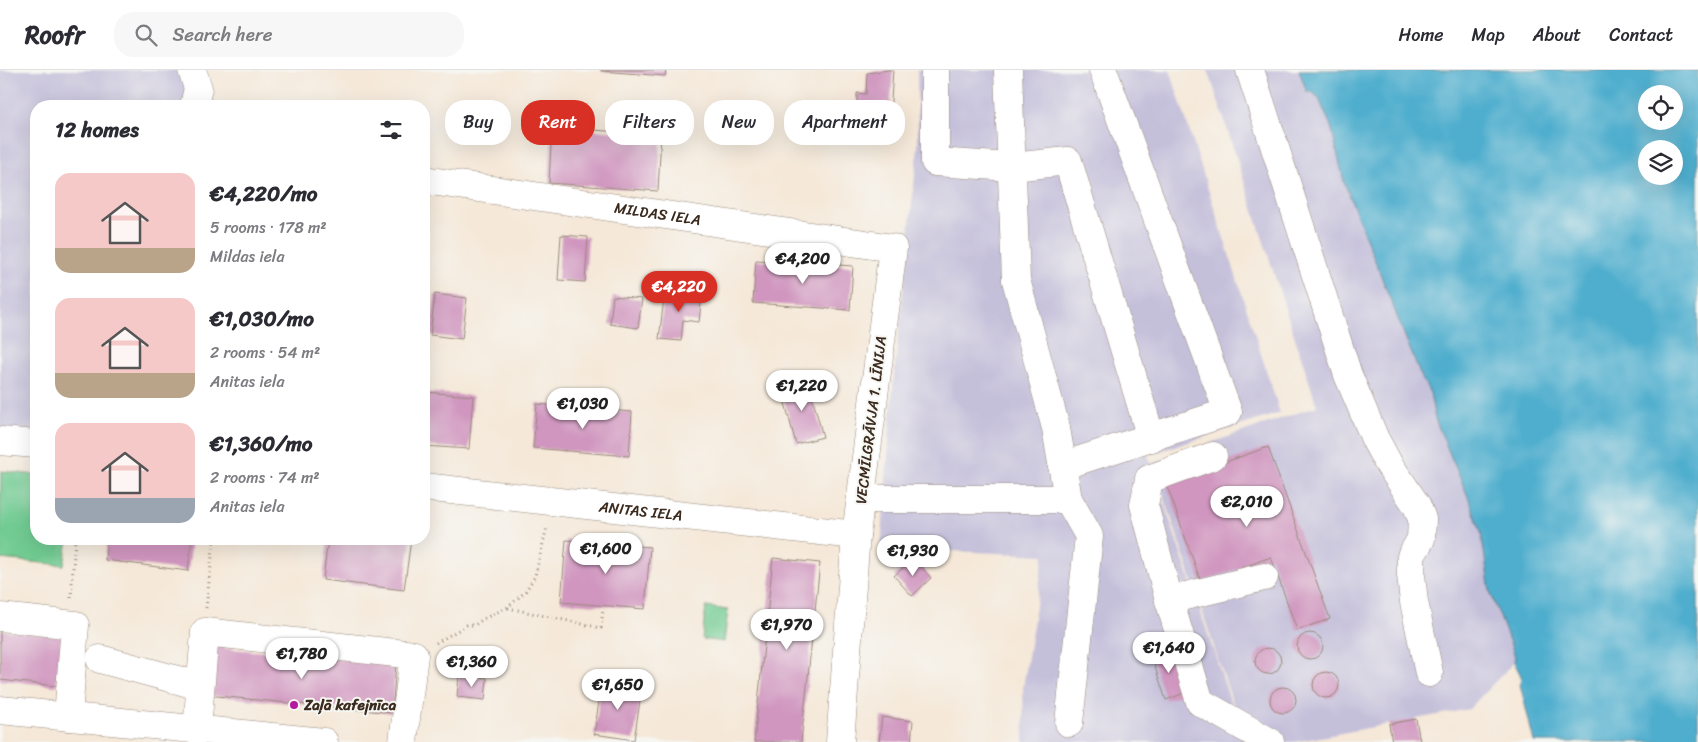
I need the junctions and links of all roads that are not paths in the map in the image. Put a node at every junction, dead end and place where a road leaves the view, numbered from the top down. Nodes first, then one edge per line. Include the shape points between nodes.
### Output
1 (192, 70) edge
2 (935, 70) edge
3 (1008, 70) edge
4 (1103, 70) edge
5 (1250, 70) edge
6 (195, 100) edge
7 (1012, 167) junction
8 (430, 181) edge
9 (893, 248) joint
10 (1151, 438) junction
11 (0, 440) edge
12 (30, 443) edge
13 (1213, 456) dead end
14 (1062, 466) junction
15 (430, 488) edge
16 (1068, 499) junction
17 (861, 500) junction
18 (856, 535) junction
19 (1264, 577) dead end
20 (1169, 600) junction
21 (0, 617) edge
22 (100, 659) dead end
23 (1430, 674) dead end
24 (200, 686) junction
25 (0, 710) edge
26 (68, 717) junction
27 (1069, 723) dead end
28 (197, 730) junction
29 (251, 739) edge
30 (324, 742) edge
31 (403, 742) edge
32 (840, 742) edge
33 (1270, 742) edge

1 - 6 street via 198,88
2 - 7 street via 935,162
3 - 7 street
4 - 10 street via 1228,412
5 - 23 street via 1348,375 1375,439 1422,518 1421,539 1411,556 1411,575
7 - 10 street via 1068,161
7 - 14 street via 1016,280 1056,428
8 - 9 street, MILDAS IELA
9 - 17 street, VECMĪLGRĀVJA 1. LĪNIJA
10 - 14 street
11 - 12 street
13 - 20 street via 1149,479 1144,505
14 - 16 street
15 - 18 street, ANITAS IELA
16 - 17 street
16 - 27 street via 1089,536
17 - 18 street, VECMĪLGRĀVJA 1. LĪNIJA
18 - 32 street, VECMĪLGRĀVJA 1. LĪNIJA
19 - 20 street
20 - 33 street via 1200,702
21 - 26 street via 76,625
22 - 24 street
24 - 28 street
24 - 31 street via 205,632 414,655
25 - 26 street
26 - 28 street
28 - 29 street
29 - 30 street

